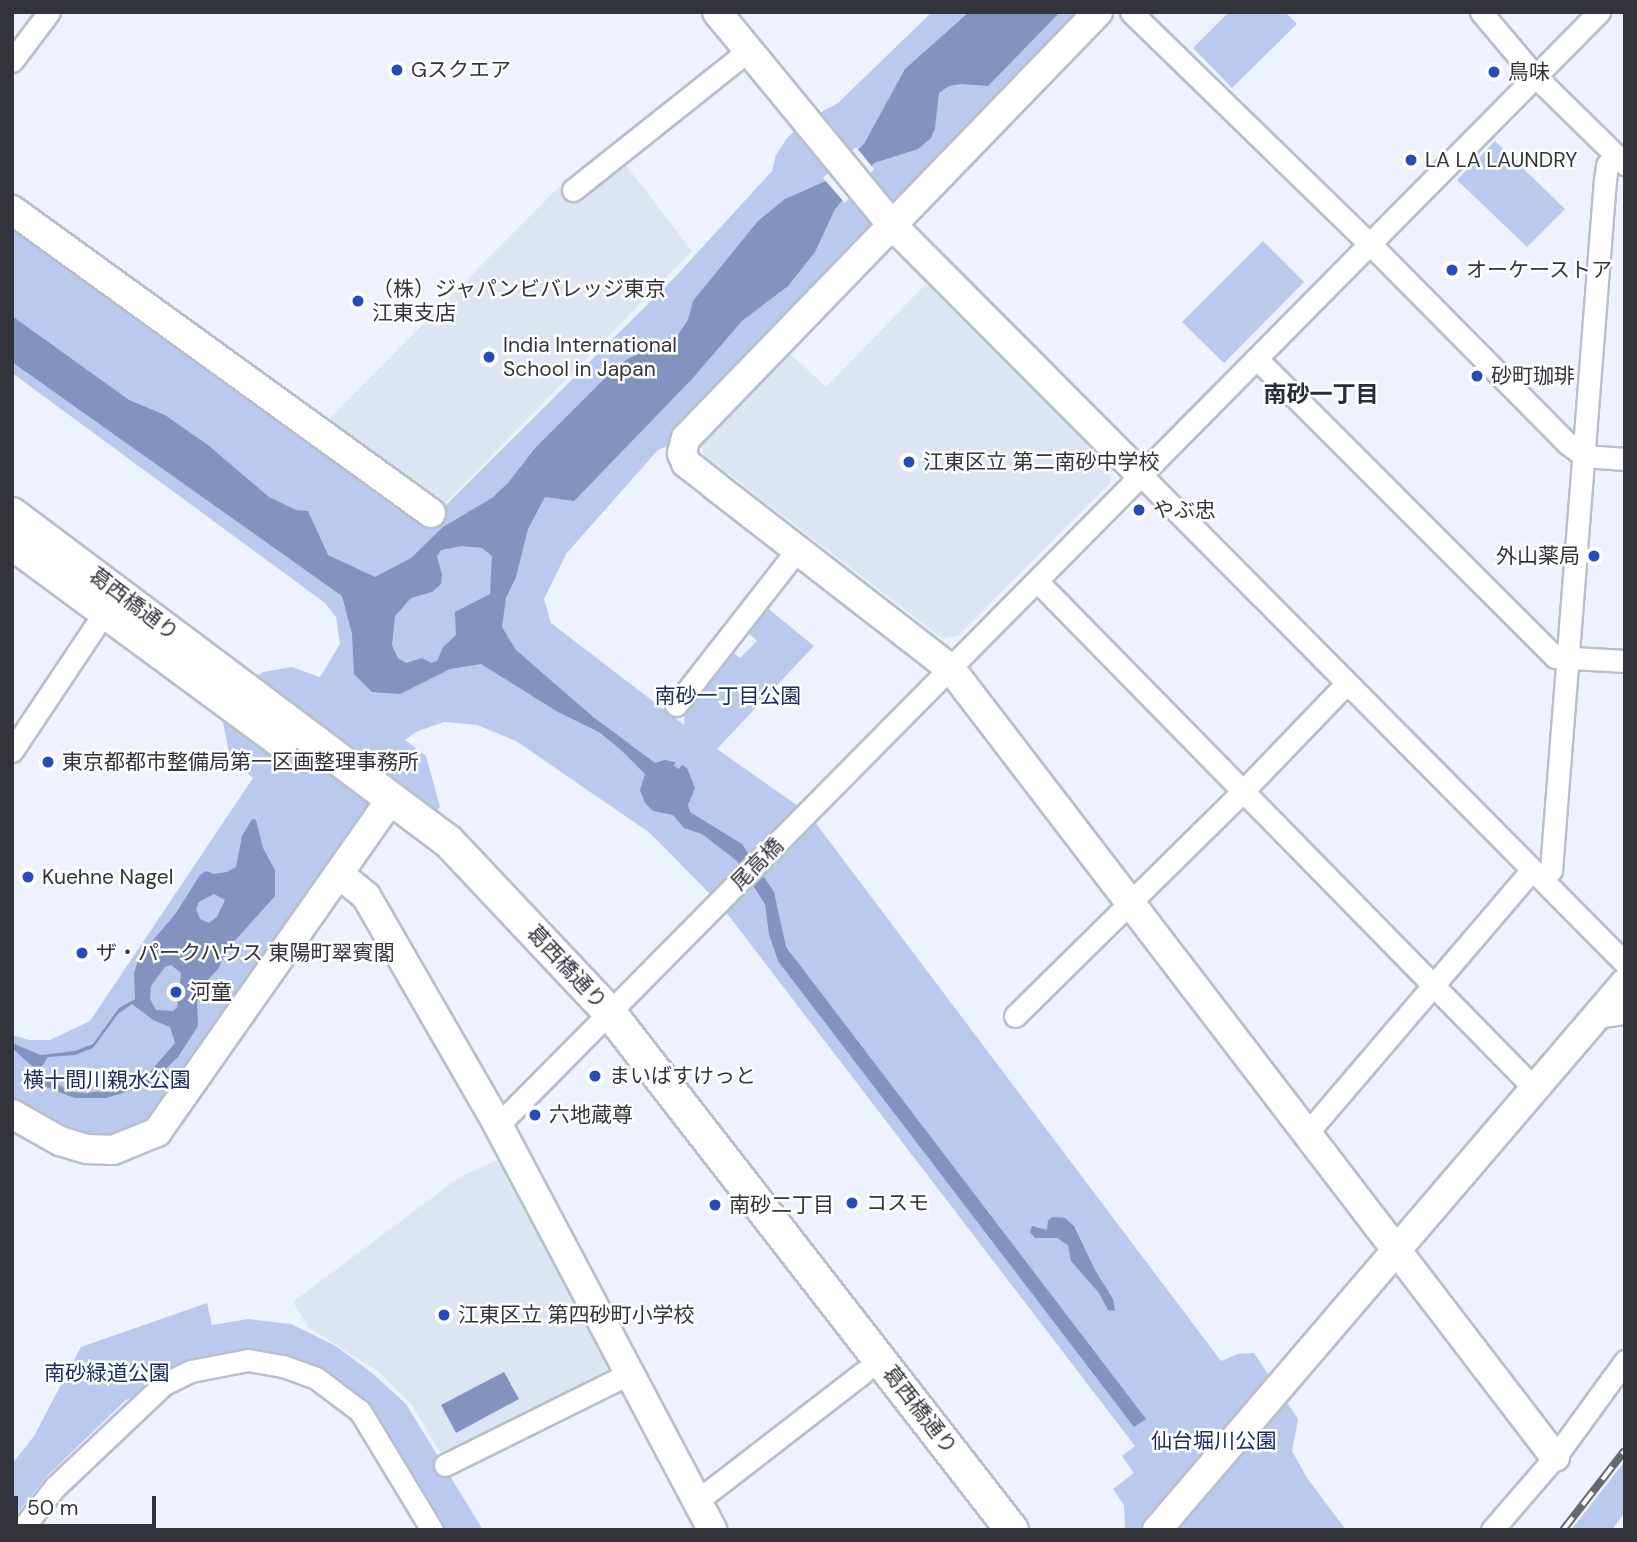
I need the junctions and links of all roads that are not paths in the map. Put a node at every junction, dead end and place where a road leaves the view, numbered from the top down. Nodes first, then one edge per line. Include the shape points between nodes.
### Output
1 (49, 12) edge
2 (717, 12) edge
3 (1098, 12) edge
4 (1130, 12) edge
5 (1481, 12) edge
6 (1599, 12) edge
7 (748, 51) junction
8 (12, 61) edge
9 (1535, 76) junction
10 (1620, 160) edge
11 (573, 190) dead end
12 (12, 210) edge
13 (893, 226) junction
14 (1370, 244) junction
15 (1256, 359) junction
16 (1584, 456) junction
17 (1625, 459) edge
18 (1141, 475) junction
19 (431, 513) dead end
20 (12, 514) edge
21 (12, 544) edge
22 (797, 550) junction
23 (1037, 581) junction
24 (111, 602) junction
25 (1568, 658) junction
26 (1625, 661) edge
27 (951, 669) junction
28 (1346, 684) junction
29 (676, 705) dead end
30 (12, 751) edge
31 (1244, 790) junction
32 (386, 806) junction
33 (339, 874) junction
34 (1537, 874) junction
35 (1129, 902) junction
36 (1625, 962) edge
37 (1625, 983) edge
38 (1432, 985) junction
39 (1625, 1013) edge
40 (1015, 1016) dead end
41 (1595, 1017) junction
42 (603, 1020) junction
43 (1534, 1088) junction
44 (12, 1114) edge
45 (498, 1125) junction
46 (1308, 1132) junction
47 (1397, 1250) junction
48 (1625, 1361) edge
49 (864, 1372) junction
50 (630, 1373) junction
51 (1555, 1457) junction
52 (445, 1465) dead end
53 (697, 1501) junction
54 (21, 1530) edge
55 (432, 1530) edge
56 (712, 1530) edge
57 (987, 1530) edge
58 (1012, 1530) edge
59 (1157, 1530) edge
60 (1492, 1530) edge

1 - 8 street
2 - 7 street
3 - 13 street
4 - 14 street
5 - 9 street
6 - 9 street, 尾高橋
7 - 11 street
7 - 13 street
9 - 10 street
9 - 14 street, 尾高橋
10 - 16 street via 1607,166 1605,180
12 - 19 street
13 - 18 street
13 - 22 street via 683,445 686,463
14 - 15 street, 尾高橋
14 - 16 street
15 - 18 street, 尾高橋
15 - 25 street via 1555,657
16 - 17 street
16 - 25 street
18 - 23 street, 尾高橋
18 - 28 street
20 - 24 main road, 葛西橋通り
21 - 24 main road, 葛西橋通り
22 - 27 street
22 - 29 street
23 - 27 street, 尾高橋
23 - 31 street
24 - 30 street
24 - 32 main road, 葛西橋通り
25 - 26 street
25 - 34 street via 1551,870
27 - 35 street
27 - 42 street, 尾高橋
28 - 31 street
28 - 34 street
31 - 35 street
31 - 38 street
32 - 33 street
32 - 42 main road, 葛西橋通り via 449,842
33 - 44 street via 157,1132 113,1150 88,1149 60,1141
33 - 45 street via 366,896
34 - 36 street
34 - 38 street
35 - 40 street
35 - 46 street
37 - 41 street
38 - 43 street
38 - 46 street
39 - 41 street
41 - 43 street
42 - 45 street, 尾高橋
42 - 49 main road, 葛西橋通り
42 - 58 main road, 葛西橋通り
43 - 47 street
45 - 50 street
46 - 47 street
47 - 51 street
47 - 59 street
48 - 51 street
49 - 53 street
49 - 57 main road, 葛西橋通り
50 - 52 street
50 - 53 street
51 - 60 street
53 - 56 street
54 - 55 street via 55,1487 164,1384 191,1371 248,1360 316,1378 360,1411

